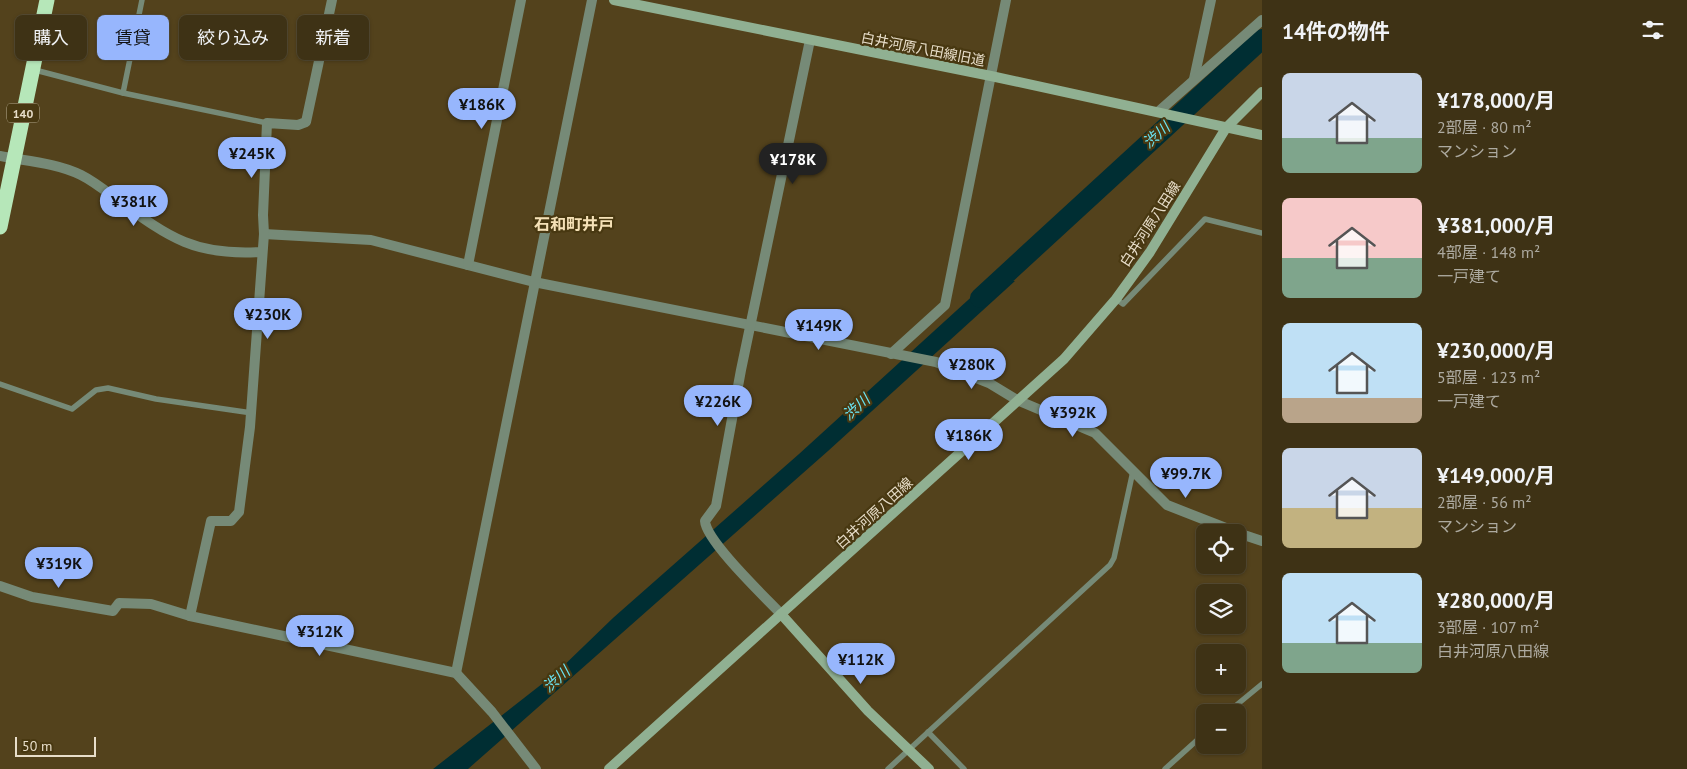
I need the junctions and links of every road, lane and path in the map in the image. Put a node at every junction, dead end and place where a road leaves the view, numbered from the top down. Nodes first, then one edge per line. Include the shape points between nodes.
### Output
1 (47, 0) edge
2 (142, 0) edge
3 (332, 0) edge
4 (520, 0) edge
5 (592, 0) edge
6 (614, 0) edge
7 (1006, 0) edge
8 (1211, 0) edge
9 (1262, 20) edge
10 (810, 40) junction
11 (32, 70) junction
12 (991, 76) junction
13 (1194, 79) junction
14 (1262, 92) edge
15 (123, 93) junction
16 (1161, 112) junction
17 (267, 123) junction
18 (1226, 128) junction
19 (1262, 135) edge
20 (7, 158) edge
21 (0, 227) edge
22 (1262, 233) edge
23 (264, 234) junction
24 (261, 252) junction
25 (468, 265) junction
26 (534, 282) junction
27 (1116, 299) junction
28 (752, 324) junction
29 (896, 354) junction
30 (0, 384) edge
31 (1017, 400) junction
32 (252, 413) junction
33 (1133, 471) junction
34 (1214, 524) edge
35 (1246, 536) edge
36 (1262, 541) edge
37 (0, 586) edge
38 (781, 614) junction
39 (190, 616) junction
40 (456, 673) junction
41 (1262, 684) edge
42 (1238, 704) edge
43 (928, 732) junction
44 (1196, 741) edge
45 (908, 751) junction
46 (536, 769) edge
47 (609, 769) edge
48 (888, 769) edge
49 (929, 769) edge
50 (964, 769) edge
51 (1165, 769) edge

1 - 11 highway, 140
2 - 15 lane
3 - 17 street via 306,122
4 - 25 street
5 - 26 street
6 - 10 main road, 白井河原八田線旧道
7 - 12 street
8 - 13 street
9 - 13 street
10 - 12 main road, 白井河原八田線旧道
10 - 28 street
11 - 15 lane
11 - 20 highway, 140
12 - 16 main road, 白井河原八田線旧道
12 - 29 street via 945,305
13 - 16 street
14 - 18 main road, 白井河原八田線
15 - 17 lane
16 - 18 main road, 白井河原八田線旧道
17 - 23 street
18 - 19 main road, 白井河原八田線旧道
18 - 27 main road, 白井河原八田線 via 1150,252
20 - 21 highway, 140
20 - 24 street via 65,169 83,176 153,225 196,247 208,251
22 - 27 lane via 1205,219 1122,304
23 - 24 street
23 - 25 street via 371,240
24 - 32 street
25 - 26 street
26 - 28 street
26 - 40 street
27 - 31 main road, 白井河原八田線 via 1064,359
28 - 29 street
28 - 38 street via 716,506 704,521 705,528 726,555
29 - 31 street via 936,362 988,383
30 - 32 lane via 72,409 96,390 108,388 156,399
31 - 33 street via 1095,434
31 - 38 main road, 白井河原八田線
32 - 39 street via 239,512 231,521 211,521
33 - 34 street via 1167,505
33 - 43 lane via 1110,565
35 - 36 street
37 - 39 street via 32,597 113,611 119,603 132,602
38 - 45 main road
38 - 47 main road, 白井河原八田線
39 - 40 street
40 - 46 street via 492,712
41 - 42 lane
43 - 45 lane
43 - 50 lane
44 - 51 lane
45 - 48 lane
45 - 49 main road

